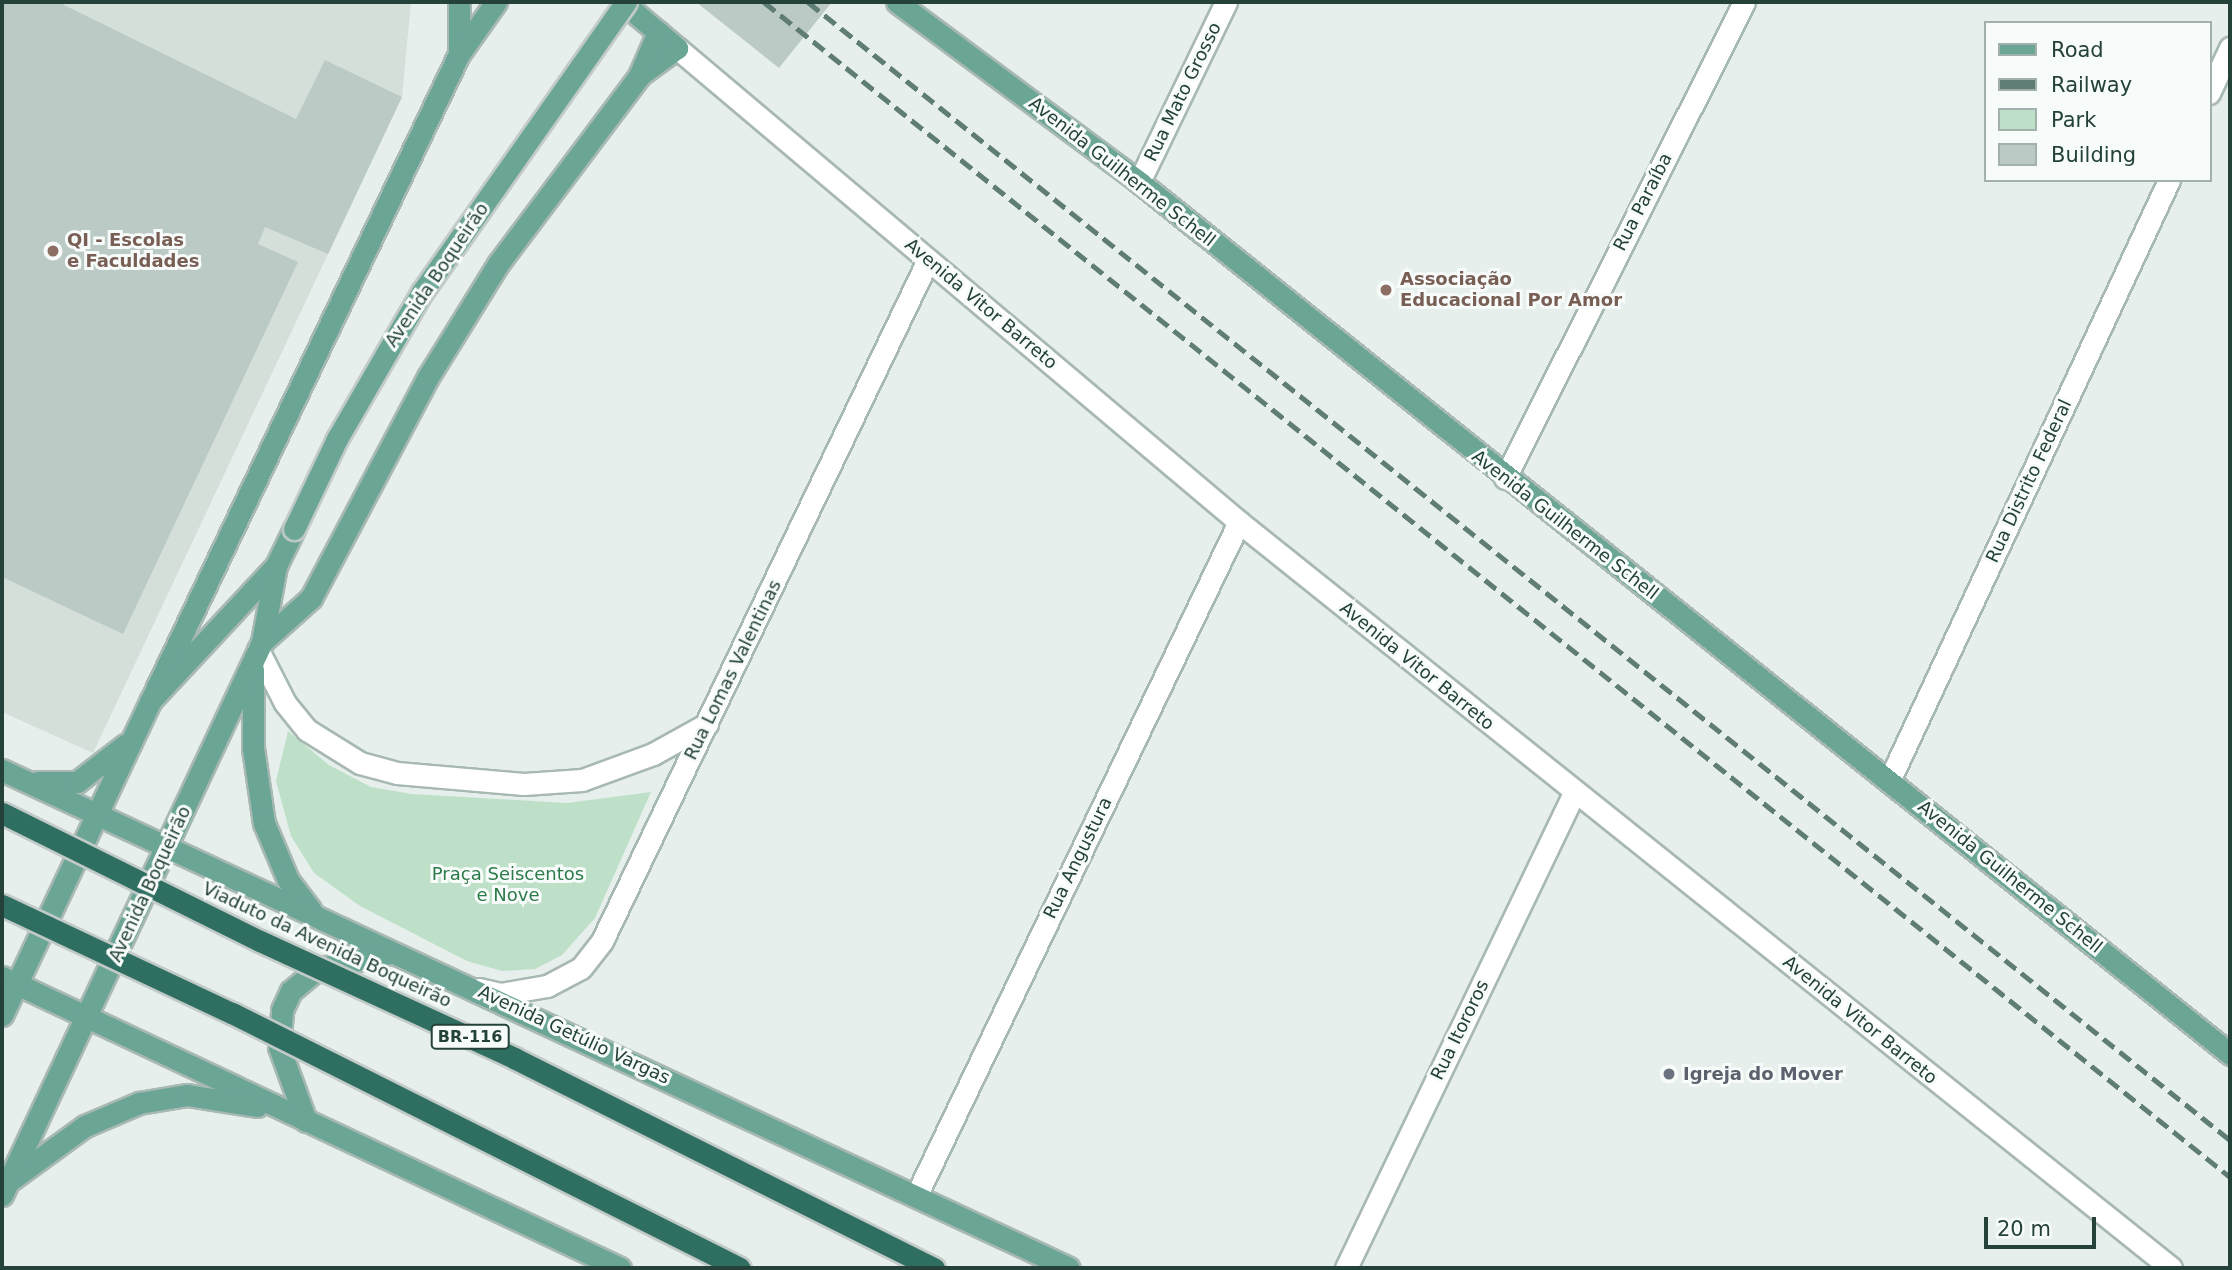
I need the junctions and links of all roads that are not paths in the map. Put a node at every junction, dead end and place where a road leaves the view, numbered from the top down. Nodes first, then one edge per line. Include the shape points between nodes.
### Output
1 (459, 2) edge
2 (496, 2) edge
3 (624, 2) edge
4 (897, 2) edge
5 (1226, 2) edge
6 (1744, 2) edge
7 (658, 32) junction
8 (677, 48) junction
9 (2230, 48) edge
10 (459, 54) junction
11 (639, 76) junction
12 (2211, 89) edge
13 (1139, 182) junction
14 (2168, 182) edge
15 (928, 260) junction
16 (1505, 478) junction
17 (1239, 522) junction
18 (276, 566) junction
19 (258, 651) junction
20 (152, 700) junction
21 (708, 724) junction
22 (138, 730) junction
23 (11, 774) edge
24 (1889, 781) junction
25 (1574, 793) junction
26 (2, 813) edge
27 (98, 816) junction
28 (168, 847) junction
29 (2, 905) edge
30 (323, 921) junction
31 (390, 953) junction
32 (9, 981) edge
33 (468, 987) junction
34 (2, 1015) edge
35 (89, 1016) junction
36 (2230, 1054) edge
37 (306, 1121) junction
38 (5, 1189) edge
39 (917, 1194) junction
40 (620, 1268) edge
41 (740, 1268) edge
42 (934, 1268) edge
43 (1069, 1268) edge
44 (1346, 1268) edge
45 (2171, 1268) edge

1 - 10 main road
2 - 10 main road
3 - 7 main road
3 - 18 main road, Avenida Boqueirão, bridge via 422,292 338,439
4 - 13 main road, Avenida Guilherme Schell
5 - 13 street, Rua Mato Grosso
6 - 16 street, Rua Paraíba
7 - 8 main road
7 - 11 main road
8 - 11 main road
8 - 15 street, Avenida Vitor Barreto
9 - 12 street
10 - 20 main road
11 - 19 main road via 547,195 463,320 387,449 311,598
13 - 16 main road, Avenida Guilherme Schell
14 - 24 street, Rua Distrito Federal
15 - 17 street, Avenida Vitor Barreto
15 - 21 street, Rua Lomas Valentinas
16 - 24 main road, Avenida Guilherme Schell
17 - 25 street, Avenida Vitor Barreto
17 - 39 street, Rua Angustura
18 - 19 main road, Avenida Boqueirão
18 - 20 main road, Avenida Boqueirão
19 - 21 street via 271,680 307,730 360,763 397,773 524,784 582,780 653,754
19 - 28 main road, Avenida Boqueirão
19 - 30 main road via 253,748 264,823 299,899
20 - 22 main road, Avenida Boqueirão
21 - 33 street, Rua Lomas Valentinas via 602,941 581,968 527,993 500,994
22 - 23 main road via 116,755 77,782 57,785
22 - 27 main road, Avenida Boqueirão
23 - 27 main road, Avenida Getúlio Vargas
24 - 36 main road, Avenida Guilherme Schell
25 - 44 street, Rua Itororos
25 - 45 street, Avenida Vitor Barreto
26 - 42 highway, Viaduto da Avenida Boqueirão / BR-116, bridge via 514,1058
27 - 28 main road, Avenida Getúlio Vargas
27 - 32 main road, Avenida Boqueirão
28 - 30 main road, Avenida Getúlio Vargas
28 - 35 main road, Avenida Boqueirão
29 - 41 highway, bridge via 232,1013
30 - 31 main road, Avenida Getúlio Vargas
31 - 33 main road, Avenida Getúlio Vargas
31 - 37 main road via 317,969 291,992 282,1010 279,1047
32 - 34 main road, Avenida Boqueirão
32 - 35 main road
33 - 39 main road, Avenida Getúlio Vargas
35 - 37 main road
35 - 38 main road, Avenida Boqueirão
37 - 38 main road via 211,1097 160,1098 85,1126
37 - 40 main road
39 - 43 main road, Avenida Getúlio Vargas

